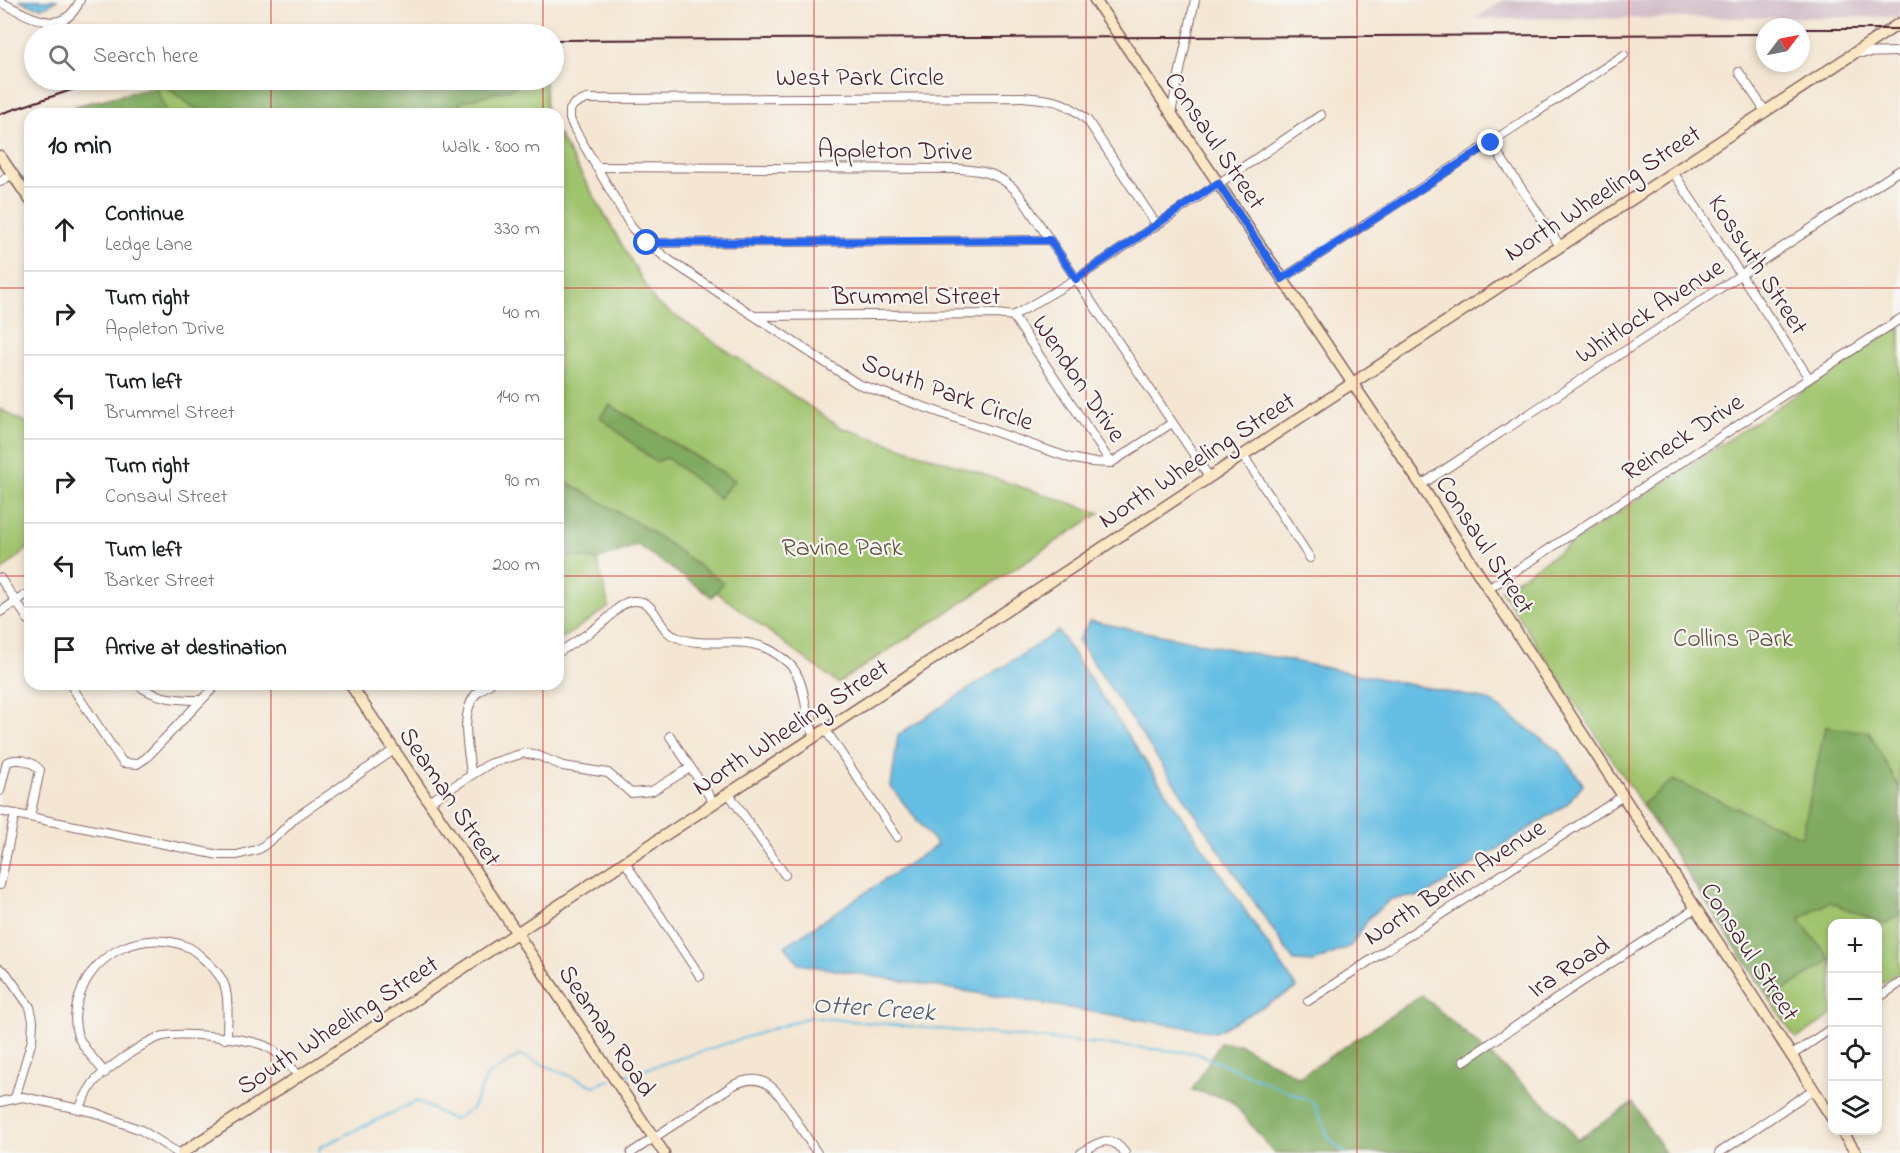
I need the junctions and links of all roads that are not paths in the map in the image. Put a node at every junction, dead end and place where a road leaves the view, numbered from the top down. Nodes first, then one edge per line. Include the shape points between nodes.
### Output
1 (80, 0) edge
2 (1095, 0) edge
3 (1195, 0) edge
4 (0, 2) edge
5 (1900, 22) edge
6 (1900, 52) edge
7 (1853, 53) junction
8 (1624, 55) dead end
9 (1738, 72) dead end
10 (1765, 111) junction
11 (1170, 113) junction
12 (1321, 115) dead end
13 (1491, 143) junction
14 (0, 156) edge
15 (596, 168) junction
16 (1900, 170) edge
17 (1673, 172) junction
18 (12, 174) junction
19 (0, 182) edge
20 (1218, 183) junction
21 (24, 191) edge
22 (1156, 224) junction
23 (1050, 240) junction
24 (647, 243) junction
25 (1560, 246) junction
26 (1740, 274) junction
27 (1076, 279) junction
28 (1282, 279) junction
29 (755, 316) junction
30 (1013, 316) junction
31 (1900, 319) edge
32 (1809, 378) junction
33 (1352, 383) junction
34 (1172, 423) junction
35 (1243, 455) junction
36 (1111, 463) junction
37 (1209, 477) junction
38 (1420, 485) junction
39 (1310, 558) dead end
40 (0, 578) edge
41 (1488, 589) junction
42 (24, 596) edge
43 (16, 601) junction
44 (0, 612) edge
45 (24, 613) edge
46 (564, 649) edge
47 (74, 690) edge
48 (144, 690) edge
49 (211, 690) edge
50 (354, 690) edge
51 (482, 690) edge
52 (201, 700) junction
53 (825, 729) junction
54 (670, 736) dead end
55 (815, 736) junction
56 (394, 750) junction
57 (690, 768) junction
58 (471, 774) junction
59 (0, 791) edge
60 (729, 794) junction
61 (1623, 796) junction
62 (429, 802) junction
63 (714, 803) junction
64 (0, 811) edge
65 (15, 814) junction
66 (30, 817) junction
67 (897, 837) dead end
68 (625, 862) junction
69 (785, 875) dead end
70 (0, 885) edge
71 (1696, 908) junction
72 (516, 932) junction
73 (0, 969) edge
74 (699, 976) dead end
75 (1900, 983) edge
76 (1882, 995) edge
77 (1308, 1001) dead end
78 (1828, 1031) edge
79 (225, 1039) junction
80 (1792, 1055) junction
81 (1464, 1061) dead end
82 (105, 1073) junction
83 (298, 1076) junction
84 (1814, 1089) junction
85 (15, 1098) junction
86 (0, 1102) edge
87 (79, 1109) junction
88 (1828, 1110) edge
89 (1844, 1135) edge
90 (654, 1138) junction
91 (180, 1153) edge
92 (631, 1153) edge
93 (664, 1153) edge
94 (817, 1153) edge
95 (1082, 1153) edge
96 (1125, 1153) edge
97 (1719, 1153) edge
98 (1856, 1153) edge

1 - 4 street via 74,14 51,22
2 - 11 street, Consaul Street
3 - 11 street
5 - 7 street, North Wheeling Street
6 - 7 street
7 - 10 street, North Wheeling Street
8 - 13 street
9 - 10 street
10 - 17 street, North Wheeling Street
11 - 20 street, Consaul Street
12 - 20 street, Brummel Street
13 - 25 street
13 - 28 street
14 - 18 street
15 - 22 street, West Park Circle via 570,118 574,104 588,99 1022,97 1060,101 1088,121
15 - 23 street, Appleton Drive via 986,171 1019,194
15 - 24 street, South Park Circle via 632,228
16 - 26 street, Whitlock Avenue
17 - 25 street, North Wheeling Street
17 - 26 street, Kossuth Street
18 - 19 street
18 - 21 street
20 - 22 street, Brummel Street
20 - 28 street, Consaul Street
22 - 27 street, Brummel Street
23 - 24 street
23 - 27 street, Appleton Drive
24 - 29 street, South Park Circle
25 - 33 street, North Wheeling Street
26 - 32 street, Kossuth Street
26 - 38 street, Whitlock Avenue
27 - 30 street, Brummel Street
27 - 34 street, Appleton Drive
28 - 33 street, Consaul Street
29 - 30 street, Brummel Street
29 - 36 street, South Park Circle via 858,384 1070,458
30 - 36 street, Wendon Drive
31 - 32 street, Reineck Drive
32 - 41 street, Reineck Drive
33 - 35 street, North Wheeling Street
33 - 38 street, Consaul Street
34 - 36 street
34 - 37 street, Appleton Drive
35 - 37 street, North Wheeling Street
35 - 39 street
37 - 53 street, North Wheeling Street
38 - 41 street, Consaul Street
40 - 43 street
41 - 61 street, Consaul Street
42 - 43 street
43 - 44 street
43 - 45 street
46 - 55 street via 623,605 645,603 654,609 662,627 675,637 702,642 749,642 785,660 795,671
47 - 52 street via 126,764 137,764 146,758
48 - 52 street via 158,696
49 - 52 street
50 - 56 street, Seaman Street
51 - 58 street via 470,705 468,716
53 - 55 street, North Wheeling Street
53 - 67 street
54 - 57 street
55 - 60 street, North Wheeling Street
56 - 62 street, Seaman Street
56 - 66 street via 295,818 259,849 237,855 219,855
57 - 58 street via 643,794 631,793 608,773 563,766 524,753
57 - 63 street
58 - 62 street
59 - 66 street via 7,762 22,760 37,766 40,770
60 - 63 street, North Wheeling Street
60 - 69 street
61 - 71 street, Consaul Street
61 - 77 street, North Berlin Avenue
62 - 72 street, Seaman Street
63 - 68 street, North Wheeling Street
64 - 65 street
65 - 66 street
65 - 70 street
68 - 72 street, North Wheeling Street
68 - 74 street
71 - 80 street, Consaul Street
71 - 81 street, Ira Road
72 - 83 street, South Wheeling Street
72 - 90 street, Seaman Road
73 - 85 street via 30,1007 33,1020 32,1041
75 - 76 street
78 - 80 street
79 - 82 street via 163,1036 150,1040
79 - 82 street via 226,990 212,966 189,947 142,942 115,950 97,964 83,983 76,1007 78,1037
79 - 83 street via 261,1044 286,1060
80 - 84 street, Consaul Street
82 - 87 street
83 - 91 street, South Wheeling Street
84 - 88 street, Consaul Street
84 - 97 street
85 - 86 street
85 - 87 street
87 - 91 street via 141,1130
89 - 98 street
90 - 92 street
90 - 93 street, Seaman Road
90 - 94 street via 732,1086 744,1080 759,1080 780,1095
95 - 96 street via 1106,1141

